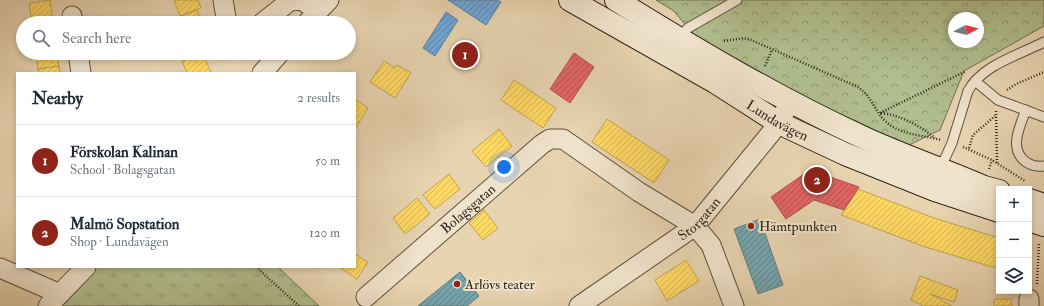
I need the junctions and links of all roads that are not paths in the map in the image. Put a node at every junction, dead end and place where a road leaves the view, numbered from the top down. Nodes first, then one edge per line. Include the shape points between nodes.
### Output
1 (223, 0) edge
2 (570, 0) edge
3 (616, 0) edge
4 (737, 0) edge
5 (318, 12) edge
6 (226, 16) edge
7 (271, 16) edge
8 (678, 38) junction
9 (1044, 42) edge
10 (79, 60) edge
11 (274, 60) edge
12 (81, 72) edge
13 (263, 72) edge
14 (975, 81) junction
15 (791, 102) junction
16 (1026, 110) junction
17 (1044, 117) edge
18 (779, 123) junction
19 (1044, 166) edge
20 (937, 179) junction
21 (996, 190) edge
22 (1032, 194) edge
23 (1044, 205) edge
24 (996, 208) edge
25 (1031, 222) edge
26 (695, 226) junction
27 (1041, 232) edge
28 (0, 268) edge
29 (85, 268) edge
30 (366, 297) dead end
31 (54, 300) edge
32 (579, 306) edge
33 (734, 306) edge

1 - 6 street
2 - 18 main road, Lundavägen via 716,82
3 - 8 main road, Lundavägen
4 - 8 lane via 688,28
5 - 7 street via 302,0 290,1
8 - 15 main road, Lundavägen
9 - 14 lane via 986,72
10 - 12 street
11 - 13 street
14 - 16 lane via 998,100
14 - 20 lane via 968,91 952,143
15 - 18 street, Storgatan
15 - 20 main road, Lundavägen
16 - 17 lane
16 - 19 lane via 1017,133 1016,147 1022,159 1031,166
18 - 20 main road, Lundavägen via 845,154
18 - 26 street, Storgatan
20 - 21 main road, Lundavägen
20 - 24 main road, Lundavägen
22 - 23 main road
25 - 27 main road
26 - 30 street, Bolagsgatan via 639,192 563,139 550,139
26 - 32 street, Storgatan
26 - 33 street, Bolagsgatan via 711,245
28 - 31 street
29 - 31 street

